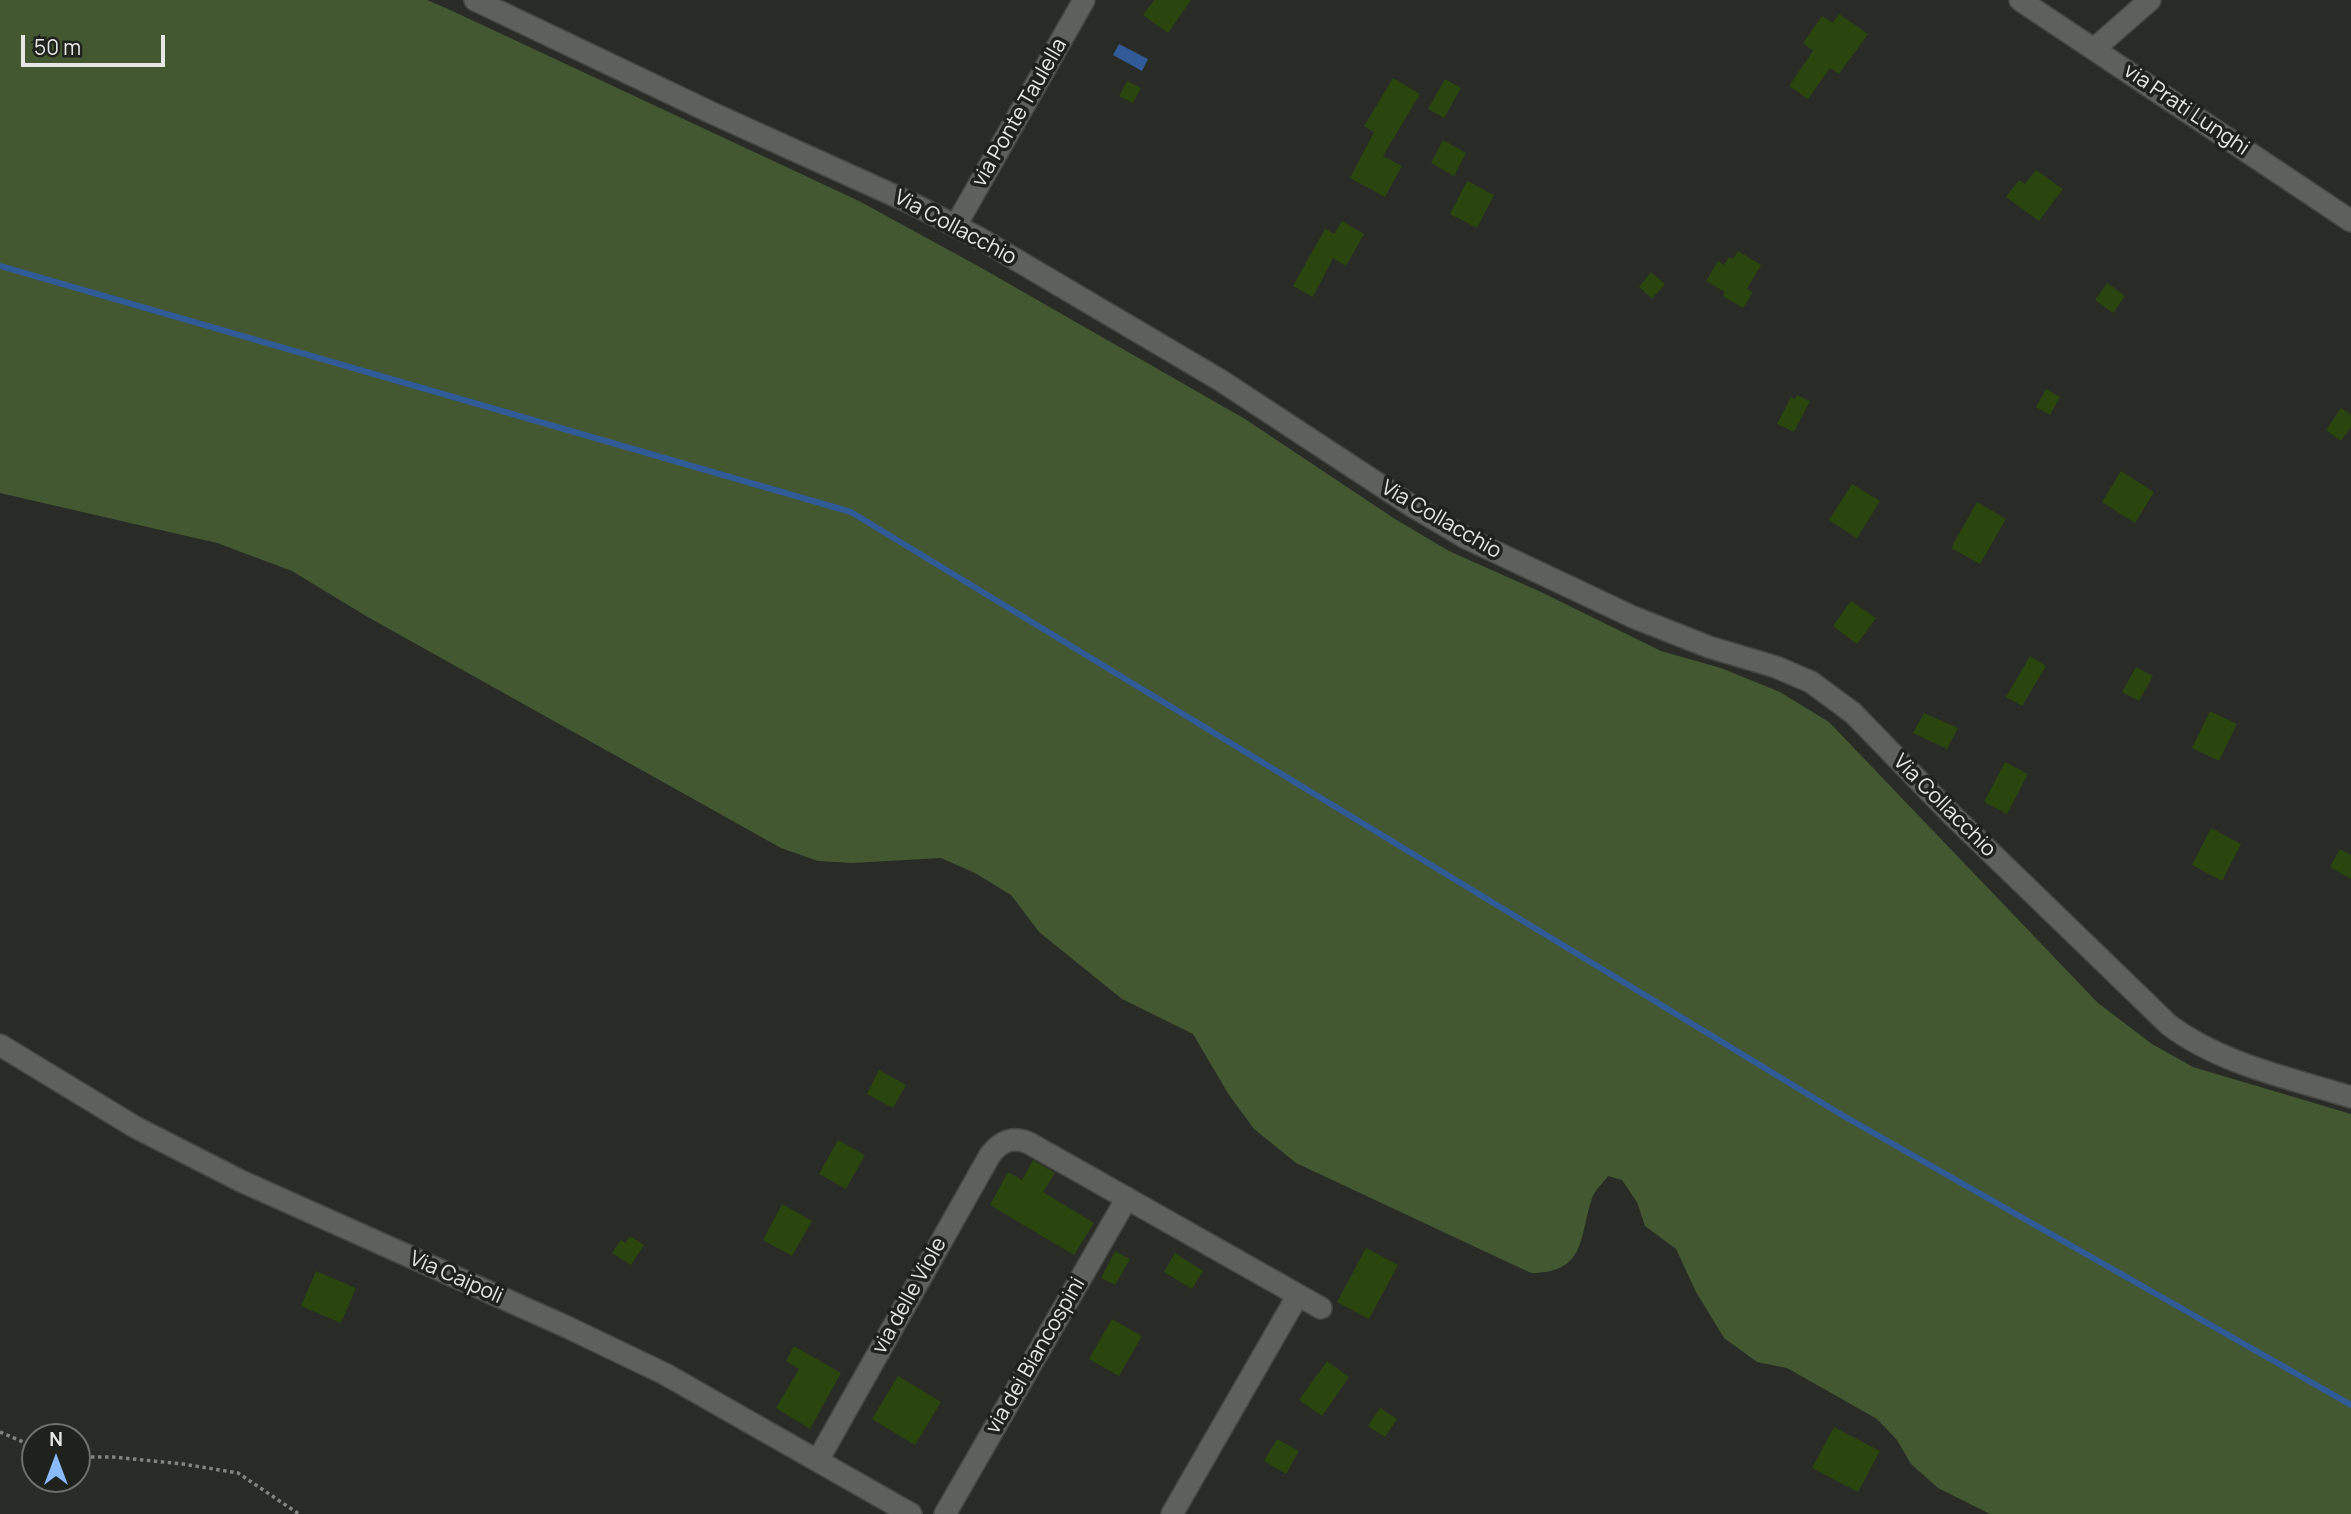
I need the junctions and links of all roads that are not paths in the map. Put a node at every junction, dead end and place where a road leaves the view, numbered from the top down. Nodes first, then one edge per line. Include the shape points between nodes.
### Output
1 (475, 0) edge
2 (1084, 0) edge
3 (2020, 0) edge
4 (2150, 0) edge
5 (2094, 49) junction
6 (2351, 221) edge
7 (956, 225) junction
8 (0, 1045) edge
9 (2351, 1097) edge
10 (1127, 1198) junction
11 (1298, 1295) junction
12 (1321, 1308) dead end
13 (818, 1460) junction
14 (911, 1514) edge
15 (944, 1514) edge
16 (1172, 1514) edge

1 - 7 street, Via Collacchio
2 - 7 street, via Ponte Taulella
3 - 5 street, via Prati Lunghi
4 - 5 street
5 - 6 street, via Prati Lunghi
7 - 9 street, Via Collacchio via 1220,380 1455,532 1623,613 1709,647 1785,670 1825,691 1853,713 2169,1025 2227,1058
8 - 13 street, Via Caipoli via 125,1121 211,1166 617,1350
10 - 11 street
10 - 13 street, via delle Viole via 1029,1143 1011,1139 1001,1143 990,1155
10 - 15 street, via dei Biancospini
11 - 12 street
11 - 16 street
13 - 14 street, Via Caipoli

